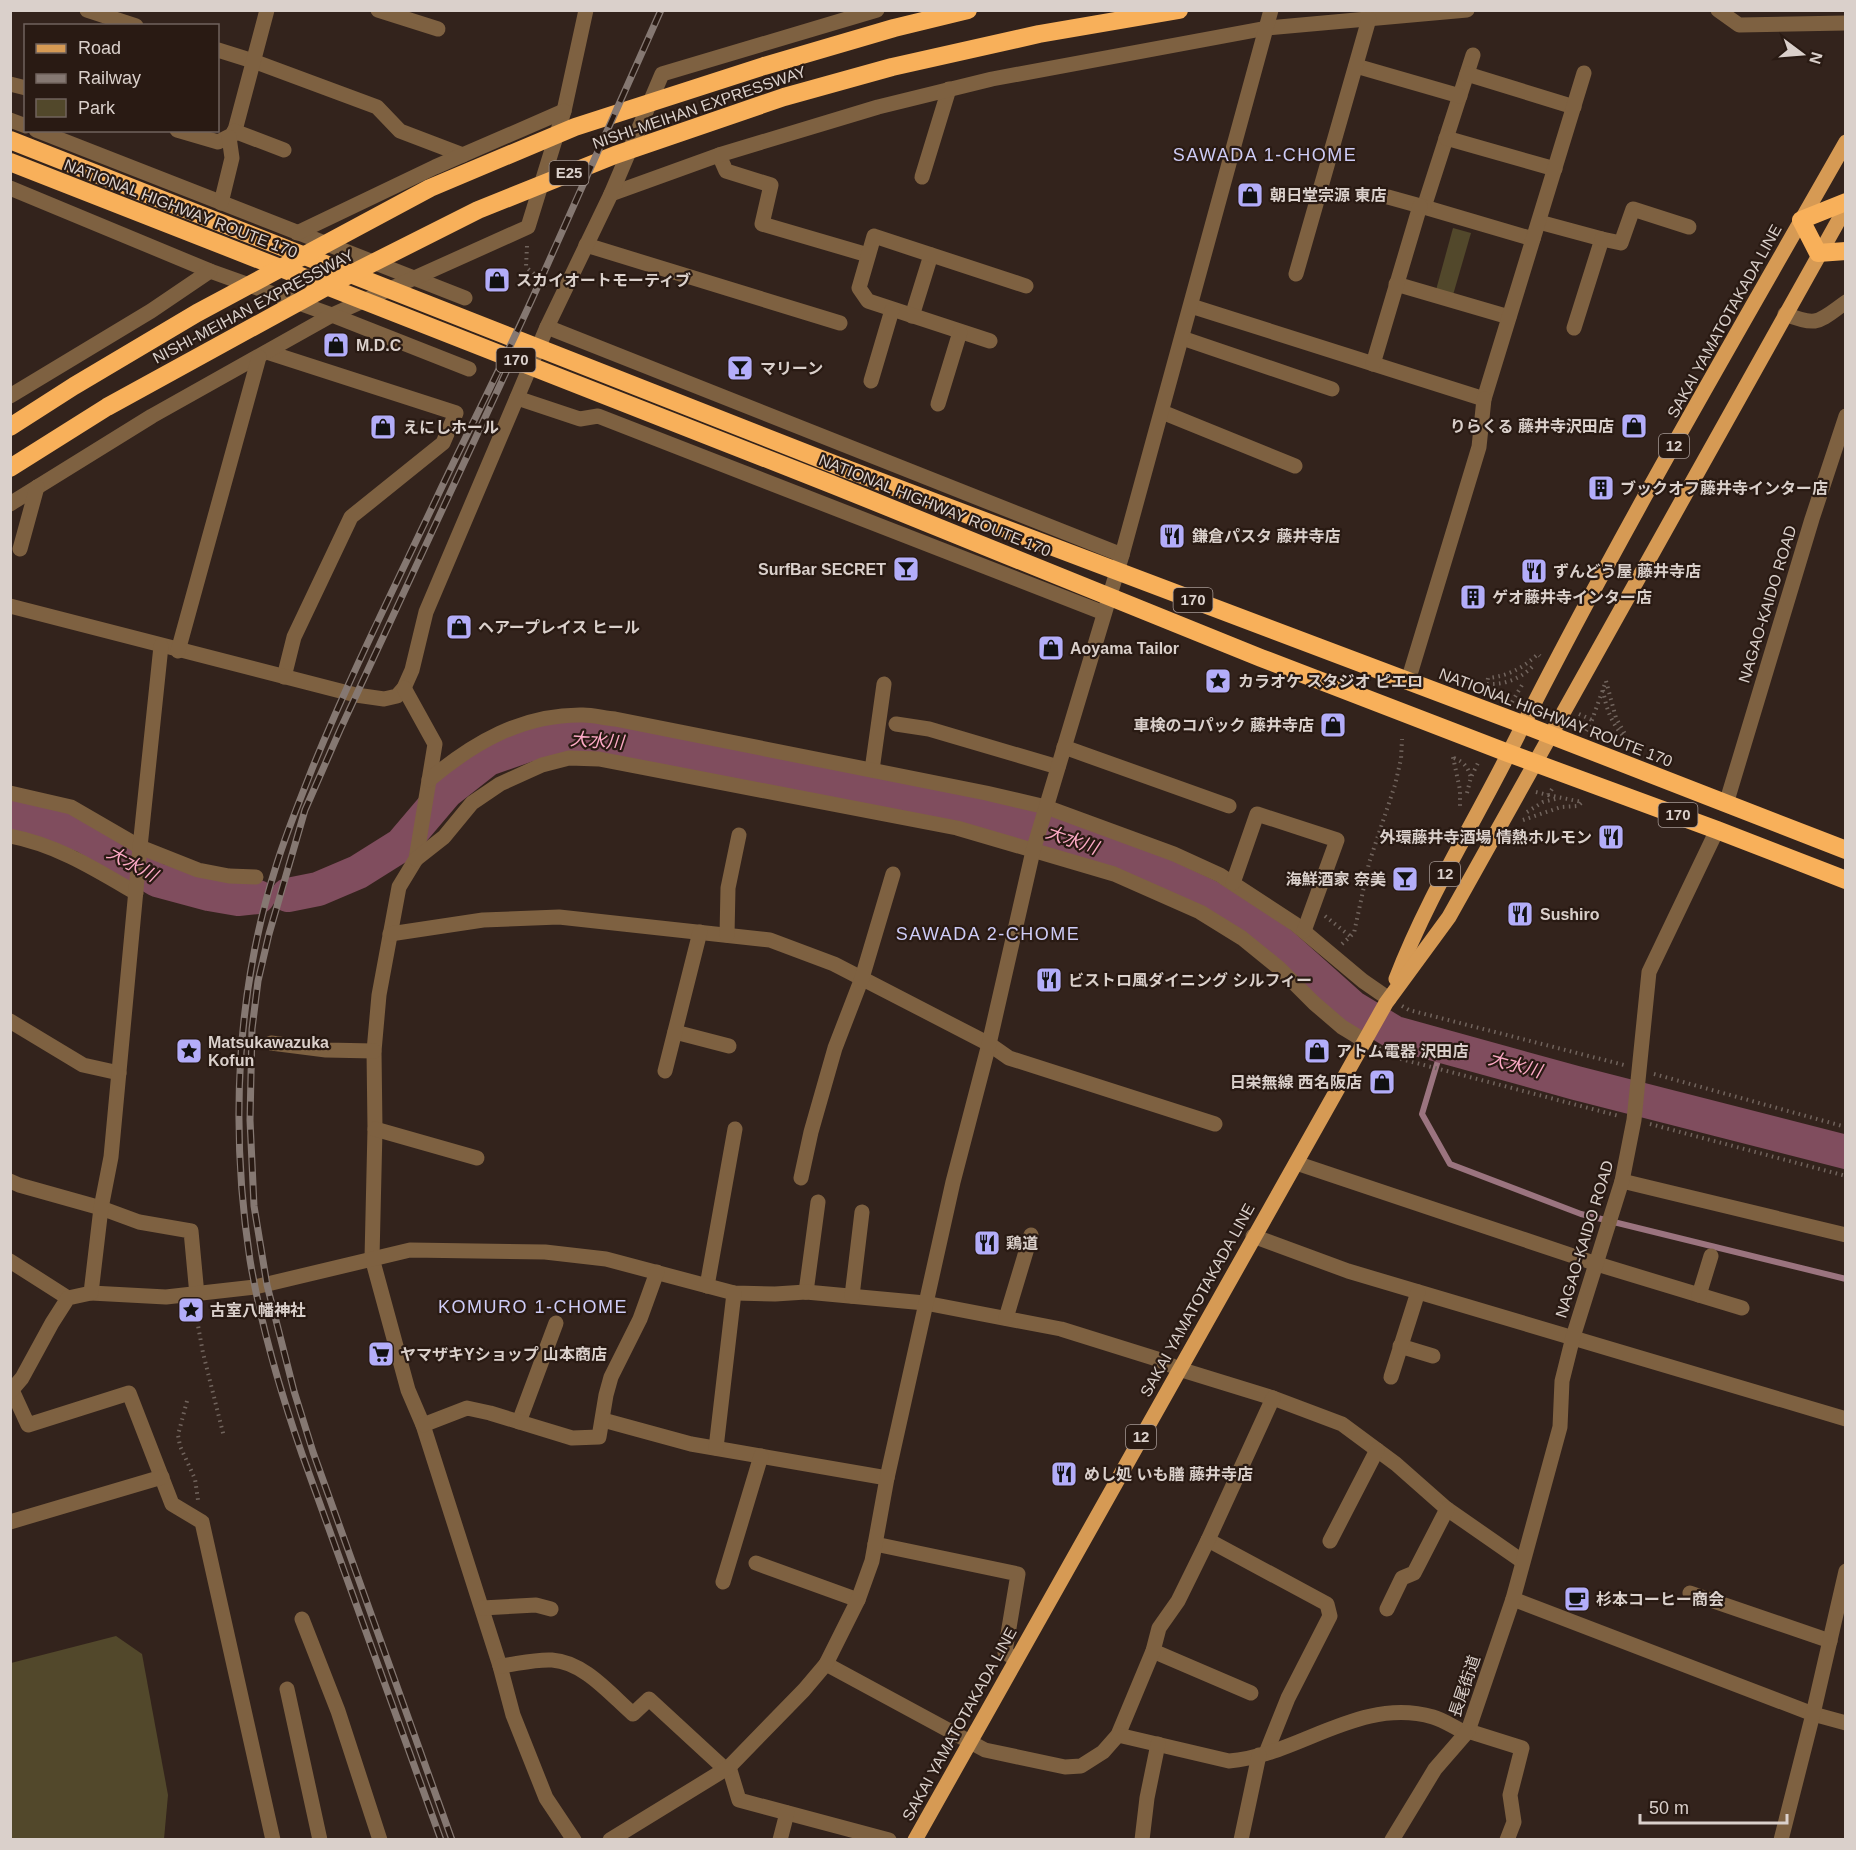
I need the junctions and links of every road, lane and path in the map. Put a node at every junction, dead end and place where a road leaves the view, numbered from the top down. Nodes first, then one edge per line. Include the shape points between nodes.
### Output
1 (87, 10) edge
2 (267, 10) edge
3 (378, 10) edge
4 (586, 10) edge
5 (877, 10) edge
6 (968, 10) edge
7 (1179, 10) edge
8 (1271, 10) edge
9 (1467, 10) edge
10 (1718, 10) edge
11 (1370, 19) junction
12 (1845, 23) edge
13 (130, 24) edge
14 (1267, 28) junction
15 (438, 29) dead end
16 (219, 50) edge
17 (1473, 55) dead end
18 (253, 61) junction
19 (1356, 66) junction
20 (1584, 73) dead end
21 (1467, 74) junction
22 (949, 89) junction
23 (1460, 96) junction
24 (1574, 106) junction
25 (564, 111) junction
26 (41, 132) edge
27 (184, 132) edge
28 (232, 134) junction
29 (1446, 138) junction
30 (10, 140) edge
31 (1845, 142) edge
32 (284, 150) dead end
33 (463, 155) junction
34 (719, 155) junction
35 (10, 162) edge
36 (1555, 169) junction
37 (921, 177) dead end
38 (10, 188) edge
39 (611, 194) junction
40 (1389, 198) dead end
41 (1845, 202) edge
42 (221, 203) junction
43 (1422, 206) junction
44 (1845, 207) edge
45 (1801, 220) junction
46 (1539, 222) junction
47 (528, 227) junction
48 (1689, 227) dead end
49 (297, 233) junction
50 (1533, 239) junction
51 (1602, 239) junction
52 (586, 245) junction
53 (1845, 251) edge
54 (1818, 253) junction
55 (868, 255) junction
56 (931, 255) junction
57 (210, 272) junction
58 (1296, 274) dead end
59 (414, 279) junction
60 (1396, 284) junction
61 (1026, 286) dead end
62 (465, 298) dead end
63 (1845, 302) edge
64 (1191, 306) junction
65 (892, 310) junction
66 (1785, 314) junction
67 (332, 315) junction
68 (912, 316) junction
69 (1509, 317) junction
70 (550, 320) junction
71 (840, 323) dead end
72 (1574, 328) dead end
73 (960, 332) junction
74 (1182, 338) junction
75 (990, 341) dead end
76 (263, 354) junction
77 (1373, 364) junction
78 (469, 369) dead end
79 (871, 381) dead end
80 (1332, 389) dead end
81 (10, 396) edge
82 (517, 398) junction
83 (1485, 399) junction
84 (938, 404) dead end
85 (1161, 412) junction
86 (1845, 416) edge
87 (10, 427) edge
88 (1295, 466) dead end
89 (10, 468) edge
90 (37, 487) junction
91 (10, 504) edge
92 (20, 549) dead end
93 (1120, 563) junction
94 (1107, 605) junction
95 (10, 606) edge
96 (161, 646) junction
97 (178, 651) junction
98 (1544, 654) dead end
99 (284, 677) junction
100 (1408, 681) junction
101 (884, 684) dead end
102 (1522, 685) dead end
103 (1602, 685) dead end
104 (404, 688) junction
105 (1592, 720) dead end
106 (896, 724) dead end
107 (1522, 724) junction
108 (1551, 735) junction
109 (1402, 739) dead end
110 (1064, 747) junction
111 (1508, 753) junction
112 (1535, 763) junction
113 (1058, 767) junction
114 (872, 770) junction
115 (1471, 777) dead end
116 (428, 785) junction
117 (10, 793) edge
118 (1548, 795) dead end
119 (1470, 796) dead end
120 (1584, 801) dead end
121 (1726, 804) junction
122 (1465, 805) dead end
123 (1229, 806) dead end
124 (1045, 810) junction
125 (1460, 813) dead end
126 (1717, 830) junction
127 (739, 835) dead end
128 (10, 836) edge
129 (1034, 845) junction
130 (140, 849) junction
131 (1845, 850) edge
132 (417, 853) junction
133 (893, 874) dead end
134 (256, 877) dead end
135 (1845, 880) edge
136 (1233, 883) junction
137 (136, 889) junction
138 (1311, 909) junction
139 (1304, 931) junction
140 (700, 932) junction
141 (390, 934) junction
142 (727, 935) junction
143 (1350, 936) junction
144 (1331, 955) junction
145 (862, 978) junction
146 (1387, 1001) junction
147 (10, 1021) edge
148 (675, 1032) junction
149 (1366, 1038) junction
150 (271, 1043) dead end
151 (989, 1044) junction
152 (729, 1046) dead end
153 (374, 1051) junction
154 (665, 1071) dead end
155 (119, 1073) junction
156 (1637, 1073) junction
157 (1634, 1116) junction
158 (1215, 1124) dead end
159 (1845, 1127) edge
160 (375, 1129) junction
161 (735, 1129) dead end
162 (477, 1158) dead end
163 (1296, 1163) junction
164 (1845, 1176) edge
165 (801, 1178) dead end
166 (10, 1181) edge
167 (1622, 1181) junction
168 (818, 1202) dead end
169 (101, 1208) junction
170 (862, 1212) dead end
171 (1031, 1235) dead end
172 (1253, 1236) junction
173 (1845, 1236) edge
174 (1711, 1256) dead end
175 (372, 1258) junction
176 (10, 1261) edge
177 (1597, 1264) junction
178 (657, 1272) junction
179 (707, 1286) junction
180 (806, 1292) junction
181 (1418, 1292) junction
182 (91, 1293) junction
183 (734, 1293) junction
184 (1699, 1295) junction
185 (852, 1296) junction
186 (68, 1298) junction
187 (196, 1302) junction
188 (925, 1303) junction
189 (1742, 1308) dead end
190 (1006, 1318) junction
191 (556, 1323) dead end
192 (1573, 1337) junction
193 (1400, 1346) junction
194 (1433, 1356) dead end
195 (1179, 1369) junction
196 (1391, 1377) dead end
197 (11, 1391) edge
198 (1273, 1398) junction
199 (187, 1401) dead end
200 (1845, 1419) edge
201 (603, 1420) junction
202 (519, 1422) junction
203 (423, 1425) junction
204 (224, 1437) dead end
205 (716, 1448) junction
206 (1377, 1450) junction
207 (761, 1456) junction
208 (162, 1477) junction
209 (887, 1478) junction
210 (1447, 1509) junction
211 (10, 1522) edge
212 (202, 1522) junction
213 (1208, 1540) junction
214 (1329, 1542) dead end
215 (875, 1544) junction
216 (1522, 1561) junction
217 (756, 1563) dead end
218 (1845, 1571) edge
219 (723, 1582) dead end
220 (1690, 1593) dead end
221 (1513, 1599) junction
222 (858, 1600) junction
223 (482, 1608) junction
224 (551, 1609) dead end
225 (1387, 1609) dead end
226 (302, 1619) dead end
227 (1839, 1626) edge
228 (1830, 1641) junction
229 (1153, 1651) junction
230 (1016, 1660) junction
231 (826, 1664) junction
232 (500, 1666) junction
233 (287, 1689) dead end
234 (1251, 1693) dead end
235 (1813, 1714) junction
236 (1845, 1723) edge
237 (1467, 1732) junction
238 (1118, 1735) junction
239 (970, 1742) junction
240 (1158, 1744) junction
241 (1263, 1754) junction
242 (727, 1768) junction
243 (787, 1813) junction
244 (273, 1839) edge
245 (320, 1839) edge
246 (380, 1839) edge
247 (574, 1839) edge
248 (610, 1839) edge
249 (780, 1839) edge
250 (889, 1839) edge
251 (915, 1839) edge
252 (1142, 1839) edge
253 (1241, 1839) edge
254 (1392, 1839) edge
255 (1507, 1839) edge
256 (1780, 1839) edge

1 - 13 street
2 - 18 street
3 - 15 street
4 - 25 street
5 - 39 street via 662,74
6 - 87 highway, NISHI-MEIHAN EXPRESSWAY / E25 via 785,60 575,127 430,189 197,313
7 - 89 highway, NISHI-MEIHAN EXPRESSWAY / E25 via 1039,34 892,67 784,97 615,155 478,210 335,282 107,407
8 - 14 street
9 - 11 street
10 - 12 street via 1739,25
11 - 14 street
11 - 19 street
14 - 22 street
14 - 64 street
16 - 18 street
17 - 21 street
18 - 28 street
18 - 33 street via 377,107 400,131
19 - 23 street
19 - 58 street
20 - 24 street
21 - 23 street
21 - 24 street
22 - 34 street
22 - 37 street
23 - 29 street
24 - 36 street
25 - 33 street
25 - 47 street
26 - 42 street
27 - 28 street via 218,142
28 - 32 street
28 - 42 street via 232,158
29 - 36 street
29 - 43 street
30 - 93 highway, NATIONAL HIGHWAY ROUTE 170 / 170 via 836,465
31 - 45 main road, SAKAI YAMATOTAKADA LINE / 12
33 - 49 street
34 - 39 street
34 - 55 street via 726,171 771,185 762,224
35 - 94 highway, NATIONAL HIGHWAY ROUTE 170 / 170 via 831,484
36 - 46 street
38 - 57 street
39 - 52 street
40 - 43 street
41 - 45 highway
42 - 49 street
43 - 50 street
43 - 60 street
44 - 54 main road, SAKAI YAMATOTAKADA LINE / 12
45 - 54 highway
45 - 107 main road, SAKAI YAMATOTAKADA LINE / 12
46 - 50 street
46 - 51 street
47 - 59 street
47 - 70 path via 526,267 546,286
48 - 51 street via 1633,209 1621,243
49 - 59 street
50 - 69 street
51 - 72 street
52 - 70 street
52 - 71 street
53 - 54 highway
54 - 66 main road, SAKAI YAMATOTAKADA LINE / 12
55 - 56 street via 874,236
55 - 65 street via 859,288 868,301
56 - 61 street
56 - 68 street
57 - 67 street
57 - 81 street
59 - 62 street
59 - 67 street
60 - 69 street
60 - 77 street
63 - 66 street via 1816,321 1806,322
64 - 74 street
64 - 77 street
65 - 68 street
65 - 79 street
66 - 108 main road, SAKAI YAMATOTAKADA LINE / 12
67 - 76 street
67 - 78 street
68 - 73 street
69 - 83 street
70 - 82 street
70 - 93 street
73 - 75 street
73 - 84 street
74 - 80 street
74 - 85 street
76 - 90 street
76 - 97 street
76 - 99 street via 456,413 443,443 351,517 294,637
77 - 83 street
82 - 94 street via 580,419 598,416
82 - 104 street via 426,612
83 - 100 street via 1479,447
85 - 88 street
85 - 93 street
86 - 121 street, NAGAO-KAIDO ROAD
90 - 91 street
90 - 92 street
93 - 94 street
93 - 100 highway, NATIONAL HIGHWAY ROUTE 170 / 170
94 - 110 street
94 - 111 highway, NATIONAL HIGHWAY ROUTE 170 / 170 via 1272,662
95 - 96 street
96 - 97 street
96 - 130 street
97 - 99 street
98 - 102 path via 1529,670 1513,680 1487,684 1488,678 1503,676 1538,654 1542,657
99 - 104 street via 384,699 397,696
100 - 107 highway, NATIONAL HIGHWAY ROUTE 170 / 170
101 - 114 street
103 - 105 path via 1608,713 1625,734 1616,718 1606,681
104 - 116 street via 435,744
106 - 113 street via 929,729
107 - 108 highway, NATIONAL HIGHWAY ROUTE 170 / 170
107 - 111 main road, SAKAI YAMATOTAKADA LINE / 12
108 - 112 main road, SAKAI YAMATOTAKADA LINE / 12
108 - 121 highway, NATIONAL HIGHWAY ROUTE 170 / 170
109 - 143 path via 1395,785
110 - 113 street
110 - 123 street
111 - 112 highway, NATIONAL HIGHWAY ROUTE 170 / 170
111 - 146 main road, SAKAI YAMATOTAKADA LINE / 12 via 1412,937
112 - 126 highway, NATIONAL HIGHWAY ROUTE 170 / 170
112 - 146 main road, SAKAI YAMATOTAKADA LINE / 12 via 1449,917
113 - 124 street
114 - 116 street via 583,715 523,723 459,755
114 - 124 street
115 - 119 path via 1464,808 1460,807 1453,757 1468,768 1472,782
116 - 132 street
117 - 130 street via 71,807
118 - 120 path via 1582,802 1520,822 1518,819 1543,802 1555,799 1570,798
121 - 131 highway, NATIONAL HIGHWAY ROUTE 170 / 170
122 - 125 path
124 - 129 street
124 - 136 street via 1174,854
126 - 135 highway, NATIONAL HIGHWAY ROUTE 170 / 170
126 - 156 street, NAGAO-KAIDO ROAD via 1649,972
127 - 142 street via 728,888
128 - 137 street via 56,849
129 - 132 street via 600,759 569,758 542,765 501,784 472,803 444,837
129 - 149 street via 1114,874 1200,912 1242,938 1342,1027
129 - 151 street
130 - 134 street via 198,870
130 - 137 street
132 - 141 street via 399,886
133 - 145 street
136 - 138 street via 1257,814 1337,840
136 - 139 street
137 - 155 street
138 - 139 street
138 - 143 path
139 - 144 street
140 - 141 street via 559,917 483,920
140 - 142 street
140 - 148 street
141 - 153 street
142 - 145 street via 770,940
143 - 144 path
144 - 146 street
145 - 151 street
145 - 165 street via 835,1048
146 - 149 main road, SAKAI YAMATOTAKADA LINE / 12
146 - 156 path
147 - 155 street via 83,1065
148 - 152 street
148 - 154 street
149 - 157 path via 1397,1058
149 - 163 main road, SAKAI YAMATOTAKADA LINE / 12
150 - 153 street
151 - 158 street via 1009,1058
151 - 188 street
153 - 160 street
155 - 169 street via 111,1157
156 - 157 street, NAGAO-KAIDO ROAD
156 - 159 path
157 - 164 path
157 - 167 street, NAGAO-KAIDO ROAD
160 - 162 street
160 - 175 street
161 - 179 street
163 - 172 main road, SAKAI YAMATOTAKADA LINE / 12
163 - 177 street
166 - 169 street
167 - 173 street
167 - 177 street, NAGAO-KAIDO ROAD
168 - 180 street
169 - 182 street
169 - 187 street via 139,1222 190,1231
170 - 185 street
171 - 190 street
172 - 181 street
172 - 195 main road, SAKAI YAMATOTAKADA LINE / 12
174 - 184 street
175 - 178 street via 410,1250 545,1252 606,1258
175 - 187 street
175 - 203 street via 408,1390
176 - 186 street
177 - 184 street
177 - 192 street, NAGAO-KAIDO ROAD
178 - 179 street
178 - 201 street via 640,1320 611,1377
179 - 183 street
180 - 183 street
180 - 185 street
181 - 192 street
181 - 193 street
182 - 186 street
182 - 187 street
183 - 205 street
184 - 189 street
185 - 188 street
186 - 197 street
187 - 204 path via 203,1353
188 - 190 street
188 - 209 street
190 - 195 street via 1061,1329
191 - 202 street
192 - 200 street
192 - 216 street, NAGAO-KAIDO ROAD via 1562,1381 1560,1427
193 - 194 street
193 - 196 street
195 - 198 street
195 - 230 main road, SAKAI YAMATOTAKADA LINE / 12
197 - 208 street via 28,1425 129,1393
198 - 206 street via 1342,1424
198 - 213 street
199 - 212 path via 178,1435 195,1479
201 - 202 street via 599,1437 572,1438
201 - 205 street
202 - 203 street via 467,1408
203 - 223 street
205 - 207 street
206 - 210 street
206 - 214 street
207 - 209 street
207 - 219 street
208 - 211 street
208 - 212 street via 172,1504
209 - 215 street
210 - 216 street
210 - 225 street via 1414,1573 1402,1578
212 - 244 street
213 - 229 street via 1178,1601 1159,1628
213 - 241 street via 1327,1604 1330,1616
215 - 222 street
215 - 230 street via 1018,1574 1005,1652
216 - 221 street, 長尾街道
217 - 222 street
218 - 227 street
220 - 228 street
221 - 235 street
221 - 237 street, 長尾街道
222 - 231 street
223 - 224 street via 536,1605
223 - 232 street
226 - 246 street via 338,1711
227 - 228 street
228 - 235 street
229 - 234 street
229 - 238 street
230 - 239 main road, SAKAI YAMATOTAKADA LINE / 12
231 - 239 street
231 - 242 street
232 - 242 street via 552,1660 566,1664 582,1670 633,1714 649,1699
232 - 247 street via 513,1715 546,1798
233 - 245 street
235 - 236 street
235 - 256 street
237 - 241 street via 1418,1714 1366,1717
237 - 254 street, 長尾街道 via 1435,1768
237 - 255 street via 1522,1748 1510,1795 1514,1822
238 - 239 street via 1096,1757 1081,1766 1065,1767 985,1750
238 - 240 street
239 - 251 main road, SAKAI YAMATOTAKADA LINE / 12
240 - 241 street via 1229,1761
240 - 252 street
241 - 253 street
242 - 243 street via 739,1800
242 - 248 street
243 - 249 street
243 - 250 street

